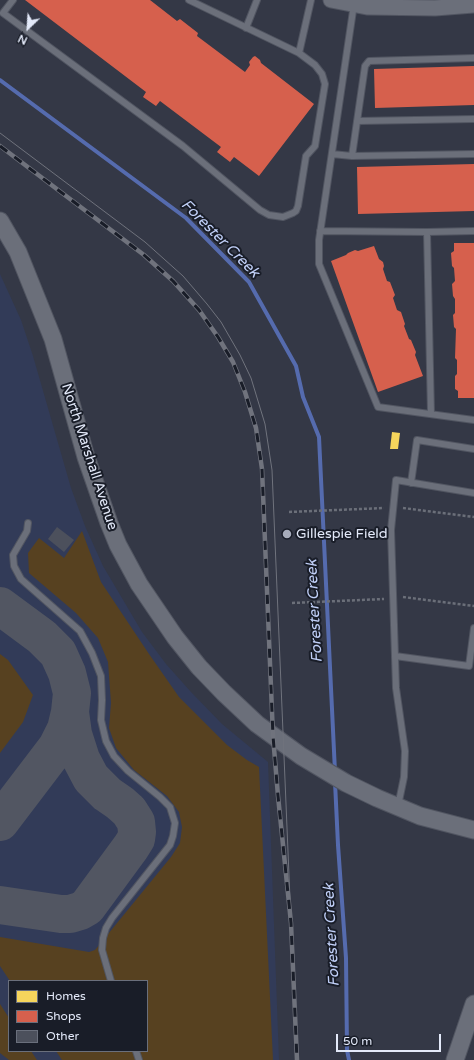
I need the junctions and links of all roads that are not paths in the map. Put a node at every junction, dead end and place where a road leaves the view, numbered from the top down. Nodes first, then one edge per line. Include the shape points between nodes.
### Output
1 (13, 0) edge
2 (189, 0) edge
3 (257, 0) edge
4 (311, 0) edge
5 (331, 0) edge
6 (354, 4) junction
7 (474, 5) edge
8 (246, 28) junction
9 (299, 53) junction
10 (474, 58) edge
11 (474, 119) edge
12 (357, 120) junction
13 (332, 154) junction
14 (474, 154) edge
15 (352, 156) junction
16 (0, 221) edge
17 (474, 230) edge
18 (320, 231) junction
19 (427, 232) junction
20 (431, 414) junction
21 (474, 420) edge
22 (474, 449) edge
23 (411, 483) junction
24 (474, 493) edge
25 (28, 523) dead end
26 (474, 628) edge
27 (395, 656) junction
28 (397, 807) junction
29 (474, 830) edge
30 (111, 980) edge
31 (474, 1004) edge
32 (455, 1060) edge

1 - 9 lane via 3,13 183,146 269,215 288,216 296,211 306,156 315,146 325,84 322,74 315,65
2 - 8 lane
3 - 8 lane
4 - 9 lane
5 - 6 street
6 - 7 street via 367,7 435,8
6 - 13 lane
8 - 9 lane
10 - 12 lane via 369,61 365,66
11 - 12 lane
12 - 15 lane
13 - 15 lane
13 - 18 lane
14 - 15 lane
16 - 28 main road, North Marshall Avenue via 18,252 53,339 86,457 109,523 139,584 161,618 199,667 268,732 337,778
17 - 19 lane
18 - 19 lane
18 - 20 lane via 319,264 378,407
19 - 20 lane
20 - 21 lane
22 - 23 lane via 417,440
23 - 24 lane
23 - 27 lane via 396,480 391,526
25 - 30 lane via 28,531 13,555 14,566 21,579 80,631 92,652 100,676 101,720 106,741 114,756 128,771 170,807 175,823 170,845 106,928 102,950
26 - 27 lane via 469,666
27 - 28 lane via 396,688 405,751 404,777
28 - 29 main road, North Marshall Avenue
31 - 32 main road

